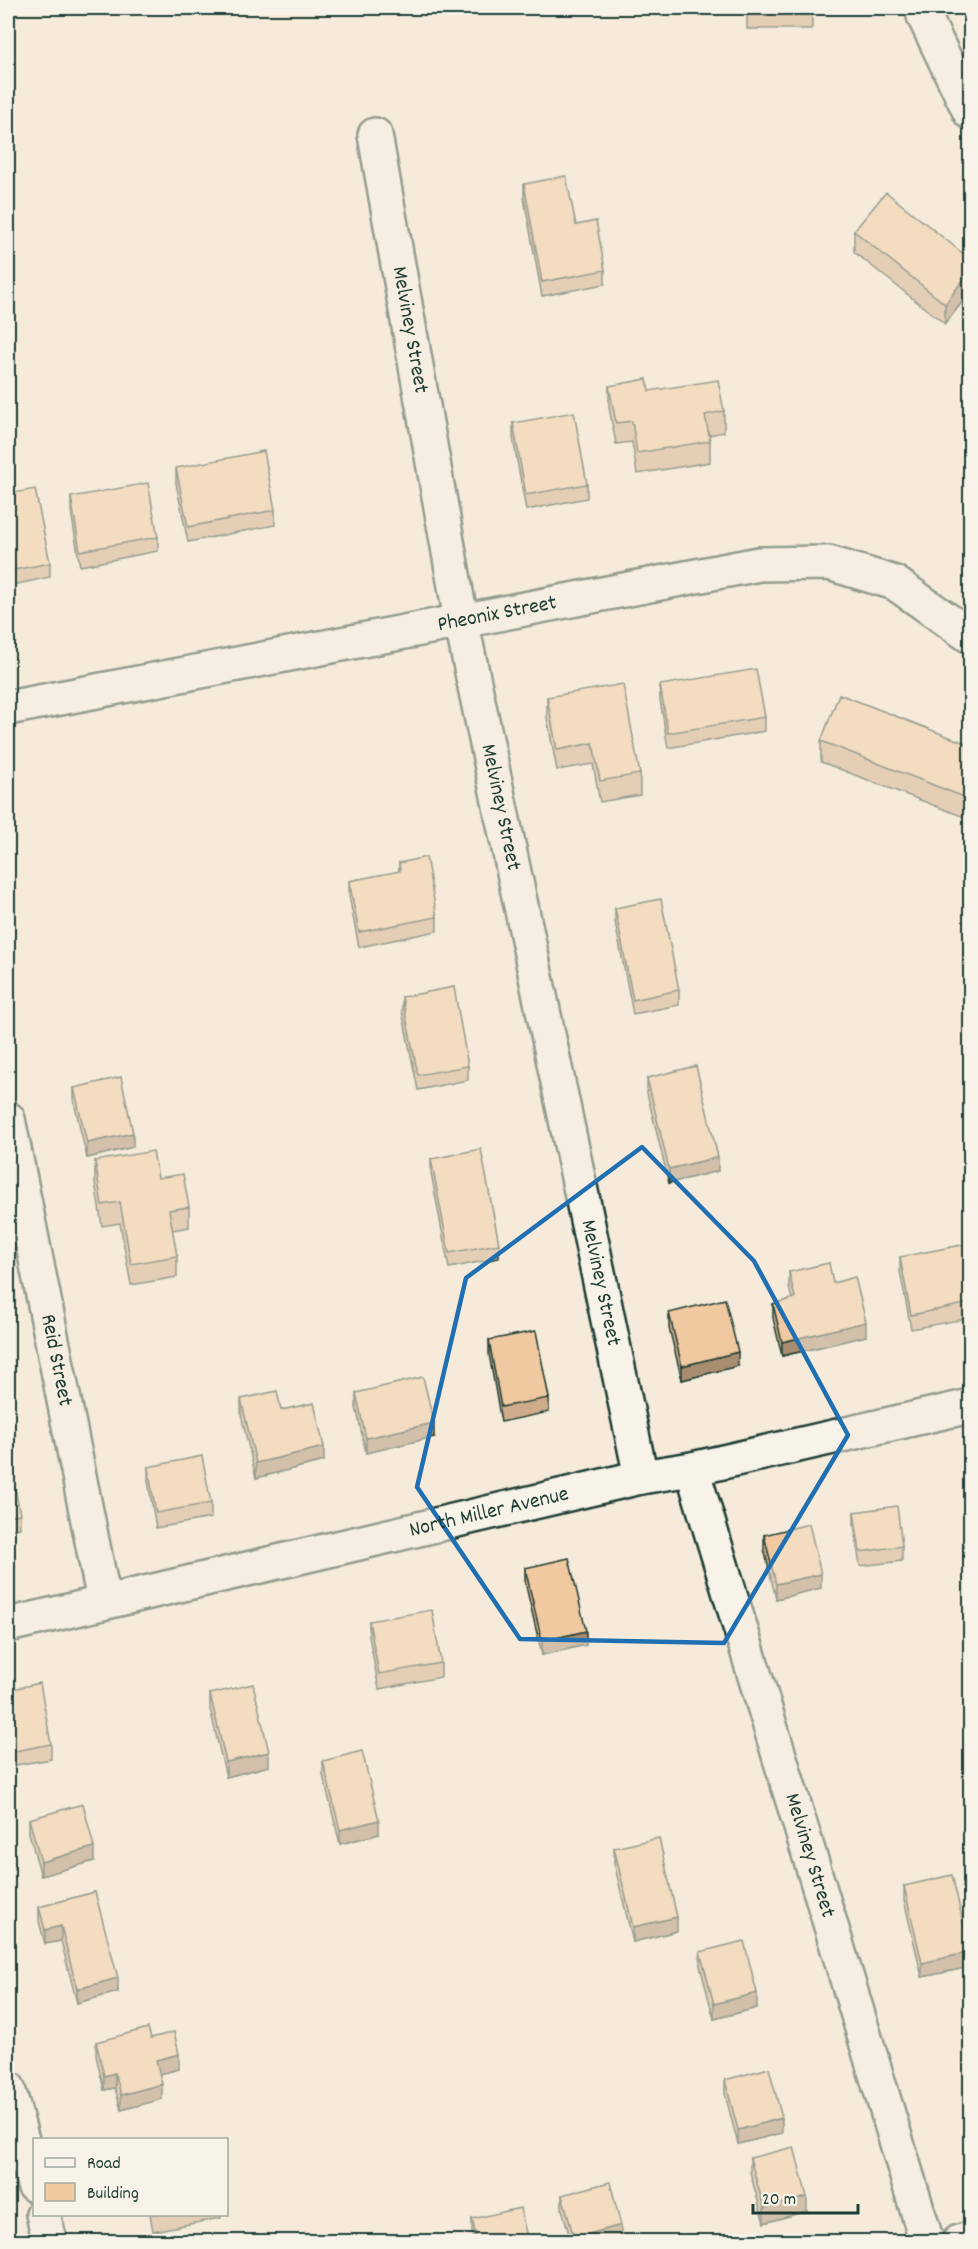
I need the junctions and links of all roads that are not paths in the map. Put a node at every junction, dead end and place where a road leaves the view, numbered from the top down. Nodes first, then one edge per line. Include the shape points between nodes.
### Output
1 (923, 8) edge
2 (970, 112) edge
3 (375, 135) dead end
4 (461, 620) junction
5 (970, 636) edge
6 (8, 708) edge
7 (8, 1119) edge
8 (970, 1406) edge
9 (692, 1469) junction
10 (641, 1478) junction
11 (104, 1601) junction
12 (8, 1625) edge
13 (8, 2088) edge
14 (33, 2181) edge
15 (44, 2216) edge
16 (970, 2239) edge
17 (50, 2241) edge
18 (927, 2241) edge
19 (959, 2241) edge

1 - 2 street
3 - 4 street, Melviney Street
4 - 5 street, Pheonix Street via 759,564 829,563 895,584
4 - 6 street, Pheonix Street
4 - 10 street, Melviney Street
7 - 11 street, Reid Street
8 - 9 street, North Miller Avenue
9 - 10 street, North Miller Avenue
9 - 18 street, Melviney Street
10 - 11 street, North Miller Avenue
11 - 12 street, North Miller Avenue
13 - 14 street
15 - 17 street
16 - 19 street

